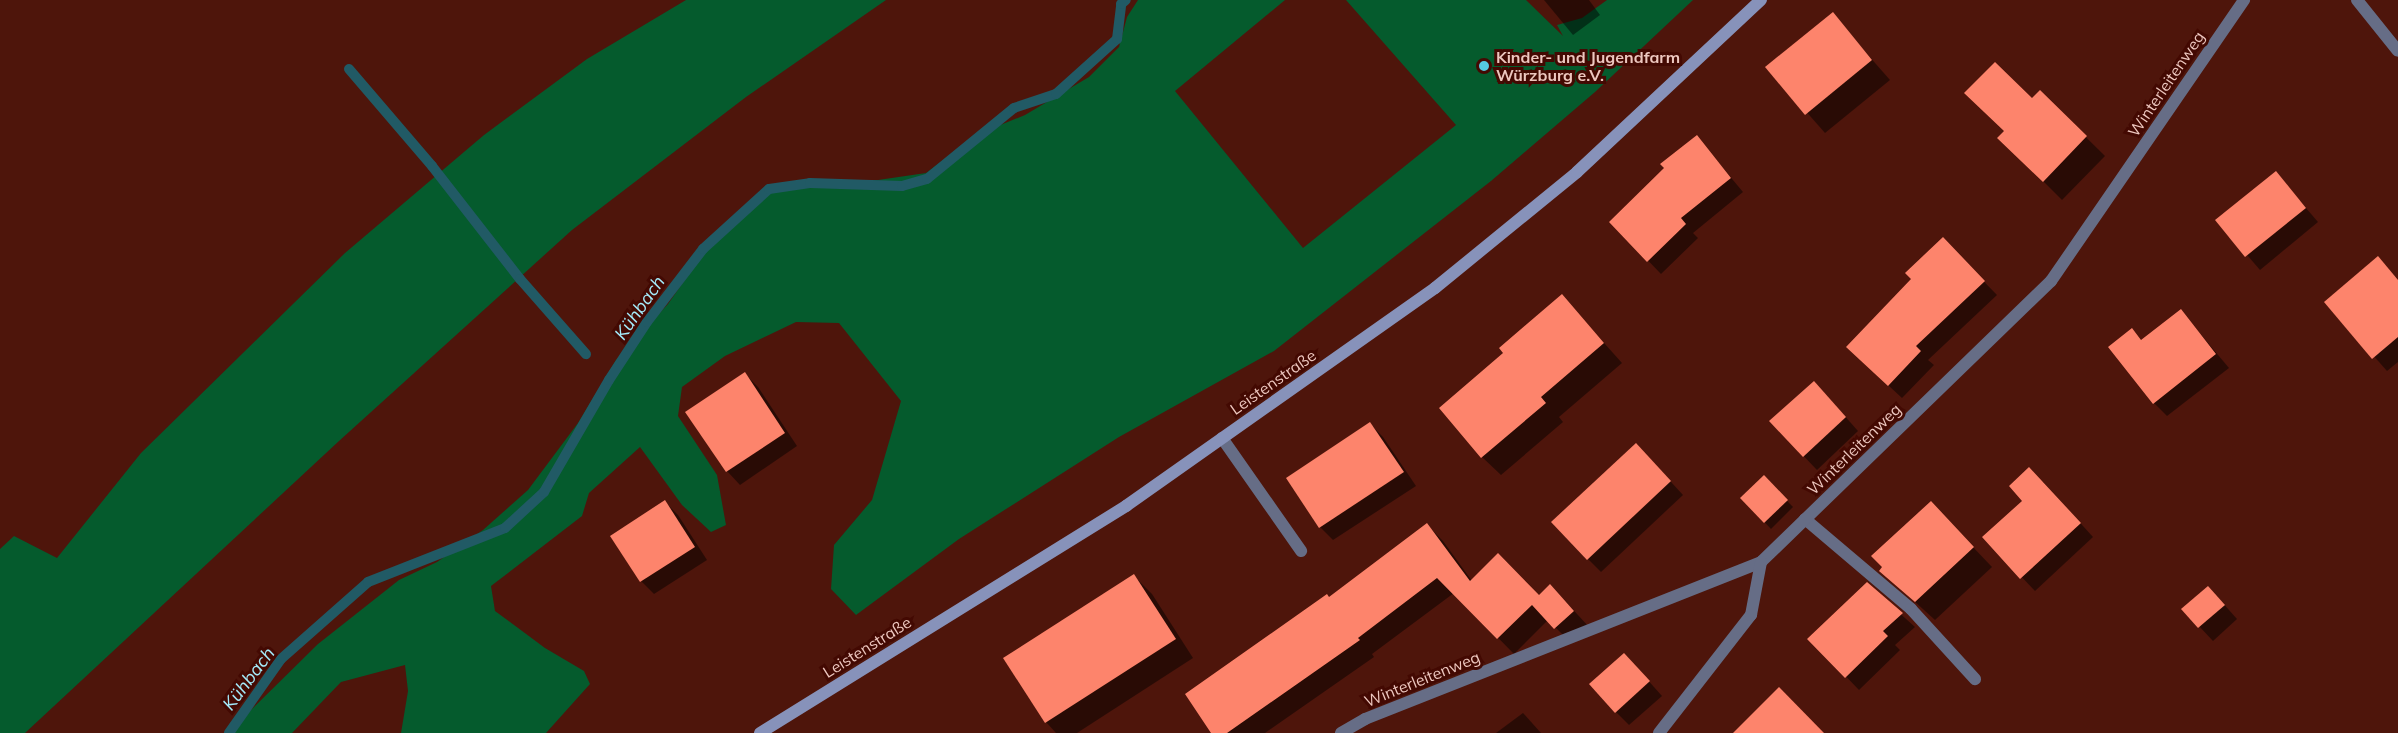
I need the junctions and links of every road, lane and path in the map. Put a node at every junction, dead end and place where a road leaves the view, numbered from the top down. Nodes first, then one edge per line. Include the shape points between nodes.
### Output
1 (1761, 0) edge
2 (2244, 0) edge
3 (2357, 0) edge
4 (2398, 51) edge
5 (1222, 438) junction
6 (1805, 519) junction
7 (1301, 551) dead end
8 (1761, 561) junction
9 (1976, 679) dead end
10 (759, 733) edge
11 (1341, 733) edge
12 (1659, 733) edge

1 - 5 main road, Leistenstraße via 1577,172 1435,288
2 - 6 street, Winterleitenweg via 2051,281
3 - 4 street
5 - 7 street
5 - 10 main road, Leistenstraße via 1126,506
6 - 8 street, Winterleitenweg
6 - 9 street via 1911,609
8 - 11 street, Winterleitenweg via 1365,719
8 - 12 street via 1751,615

